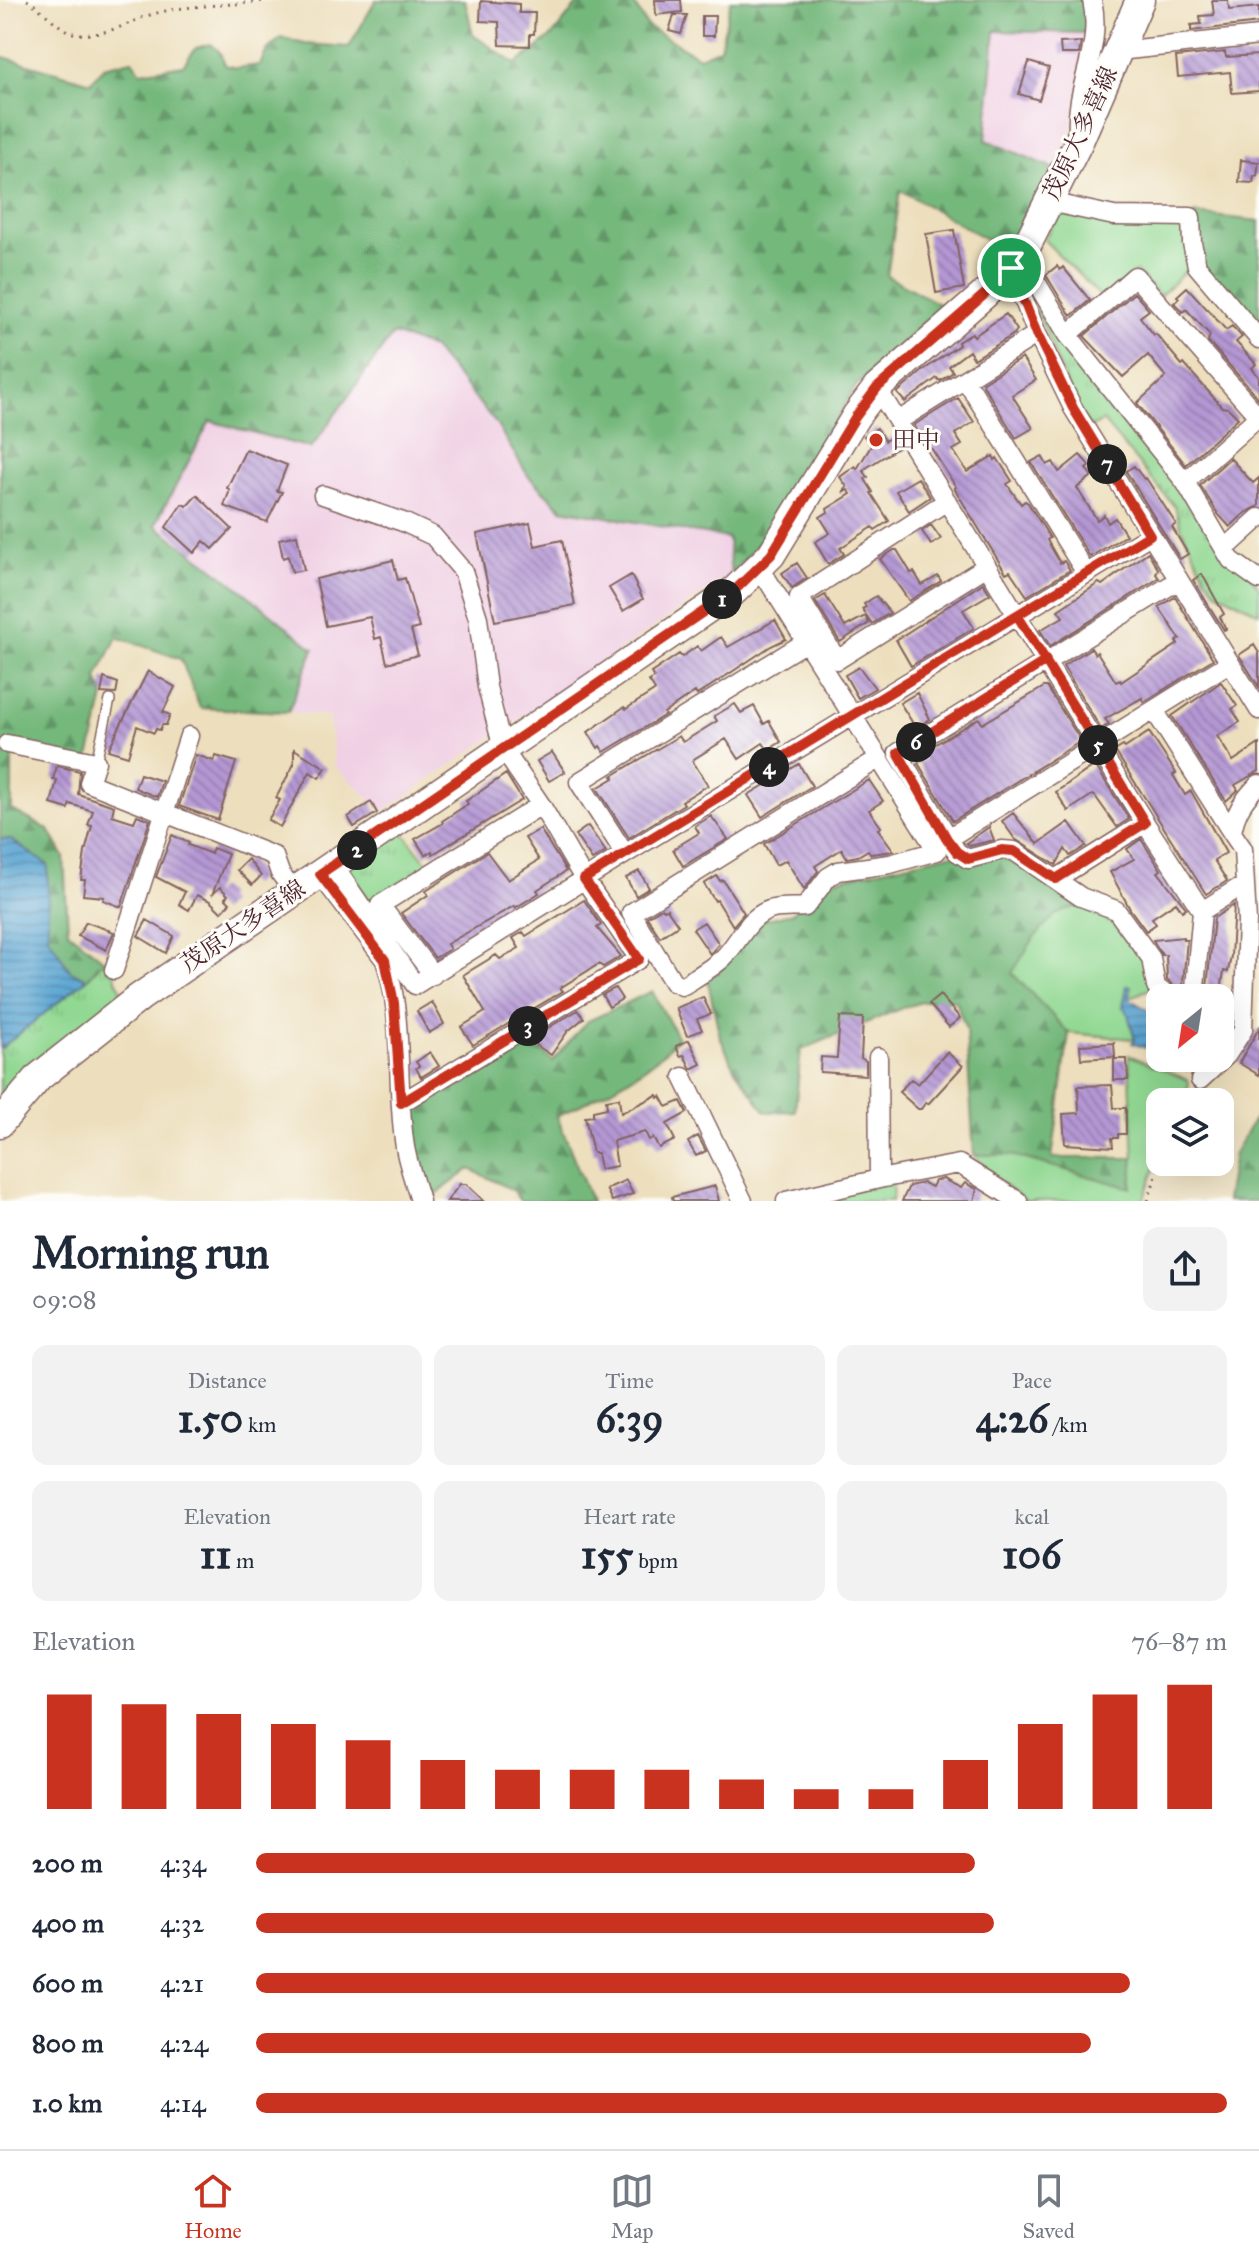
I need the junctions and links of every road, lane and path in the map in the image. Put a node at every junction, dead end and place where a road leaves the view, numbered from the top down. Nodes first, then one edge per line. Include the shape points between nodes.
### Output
1 (27, 0) edge
2 (269, 0) edge
3 (1092, 0) edge
4 (1140, 0) edge
5 (1259, 36) edge
6 (1118, 51) junction
7 (1079, 141) junction
8 (1049, 202) junction
9 (1016, 262) junction
10 (1037, 334) junction
11 (1068, 335) junction
12 (1259, 339) edge
13 (965, 379) junction
14 (877, 388) junction
15 (1258, 416) edge
16 (898, 421) junction
17 (1185, 482) junction
18 (323, 495) dead end
19 (947, 501) junction
20 (1259, 518) edge
21 (1150, 535) junction
22 (1225, 549) junction
23 (987, 566) junction
24 (760, 568) junction
25 (1086, 573) junction
26 (1179, 580) junction
27 (1259, 580) edge
28 (1017, 615) junction
29 (804, 643) junction
30 (1046, 661) junction
31 (1229, 663) junction
32 (110, 700) dead end
33 (1154, 710) junction
34 (1259, 710) edge
35 (852, 717) junction
36 (189, 736) dead end
37 (7, 744) dead end
38 (1097, 744) junction
39 (503, 749) junction
40 (878, 759) junction
41 (96, 762) junction
42 (1259, 784) edge
43 (541, 805) junction
44 (162, 813) junction
45 (1145, 823) junction
46 (1232, 833) junction
47 (947, 839) junction
48 (625, 854) junction
49 (327, 870) junction
50 (584, 879) junction
51 (1056, 879) junction
52 (293, 891) junction
53 (1245, 892) junction
54 (1202, 911) junction
55 (114, 970) dead end
56 (433, 975) junction
57 (1155, 984) edge
58 (1195, 984) edge
59 (1252, 987) edge
60 (878, 1057) dead end
61 (683, 1077) dead end
62 (1200, 1080) dead end
63 (401, 1103) junction
64 (0, 1123) edge
65 (1156, 1176) edge
66 (879, 1179) junction
67 (420, 1201) edge
68 (743, 1201) edge
69 (786, 1201) edge
70 (1018, 1201) edge
71 (1148, 1201) edge

1 - 2 path via 76,34 201,5
3 - 7 street via 1093,54 1077,114
4 - 6 main road, 茂原大多喜線
5 - 6 street
6 - 7 main road, 茂原大多喜線
7 - 8 main road, 茂原大多喜線
8 - 9 main road, 茂原大多喜線
8 - 12 street via 1114,216 1191,217 1197,266
9 - 10 street
9 - 11 street
9 - 14 main road, 茂原大多喜線
10 - 13 street
10 - 21 street via 1073,408
11 - 15 street via 1135,276
11 - 17 street
13 - 16 street
13 - 25 street
14 - 16 street
14 - 24 main road, 茂原大多喜線
15 - 17 street
16 - 19 street
17 - 22 street
18 - 39 street via 433,536 463,571 478,618 487,687
19 - 23 street
19 - 23 street via 799,597 837,660
20 - 22 street
21 - 25 street
21 - 26 street
22 - 27 street via 1231,560
23 - 28 street
24 - 29 street
24 - 39 main road, 茂原大多喜線
25 - 28 street
26 - 30 street
26 - 31 street
28 - 30 street
28 - 35 street
29 - 35 street
29 - 48 street via 579,782
30 - 38 street
30 - 47 street via 898,753
31 - 33 street
31 - 34 street
32 - 41 lane
33 - 38 street
33 - 46 street
35 - 40 street
35 - 48 street
36 - 44 street
37 - 41 street
38 - 45 street
38 - 47 street
39 - 43 street
39 - 49 main road, 茂原大多喜線
40 - 40 street via 937,851 838,871 805,907 763,914 746,926 715,965 682,986 673,982 631,913
41 - 44 street via 89,783
42 - 46 street via 1243,801
43 - 50 street
43 - 56 street via 380,905
44 - 52 street via 274,856
44 - 55 street
45 - 51 street
45 - 54 street
46 - 53 street via 1243,849
47 - 51 street via 968,859 1014,851
48 - 50 street
49 - 52 main road, 茂原大多喜線
49 - 56 street via 415,985
49 - 63 street via 385,960 394,1003
50 - 56 street
50 - 63 street via 639,959
51 - 57 street via 1081,897 1116,910 1151,958
52 - 64 main road, 茂原大多喜線 via 68,1052
53 - 54 street via 1235,890
53 - 59 street
54 - 58 street
59 - 62 street via 1243,1030 1227,1055
60 - 66 street
61 - 68 street
63 - 67 street via 405,1147
65 - 71 path
66 - 69 street
66 - 70 street via 959,1164

